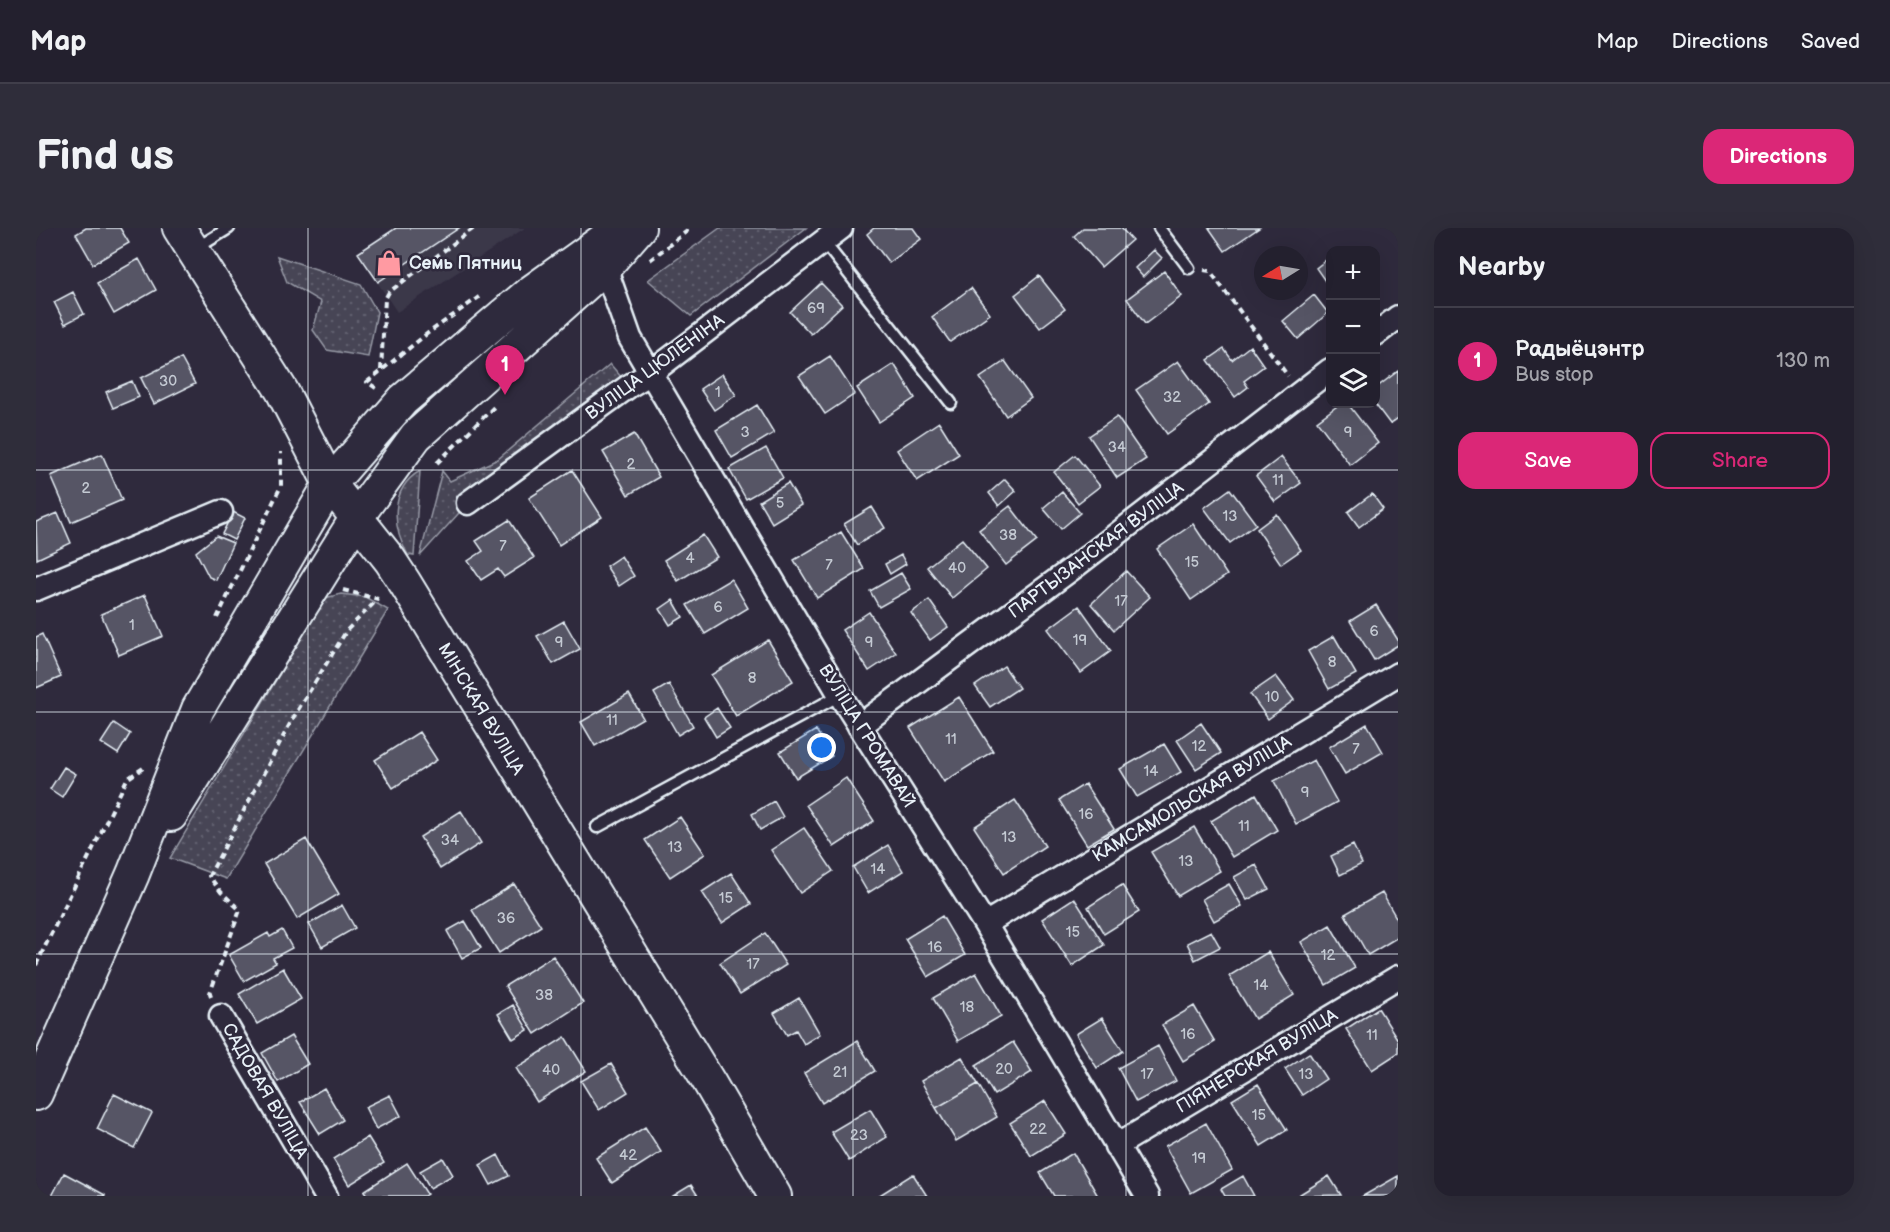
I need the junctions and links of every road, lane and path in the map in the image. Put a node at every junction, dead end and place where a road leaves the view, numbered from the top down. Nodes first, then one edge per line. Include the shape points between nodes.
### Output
1 (230, 228) edge
2 (474, 228) edge
3 (620, 228) edge
4 (639, 228) edge
5 (1159, 228) edge
6 (832, 235) edge
7 (186, 239) edge
8 (605, 267) junction
9 (1189, 268) joint
10 (483, 294) dead end
11 (1398, 317) edge
12 (1380, 331) edge
13 (381, 371) junction
14 (651, 373) junction
15 (1326, 373) edge
16 (376, 388) dead end
17 (1301, 393) junction
18 (951, 403) dead end
19 (330, 484) junction
20 (468, 503) dead end
21 (221, 512) dead end
22 (357, 517) junction
23 (36, 589) edge
24 (340, 589) dead end
25 (1398, 674) edge
26 (840, 695) junction
27 (859, 726) junction
28 (597, 827) dead end
29 (133, 874) junction
30 (986, 924) junction
31 (1398, 977) edge
32 (221, 1016) joint
33 (36, 1094) edge
34 (1116, 1146) junction
35 (326, 1196) edge
36 (775, 1196) edge
37 (1146, 1196) edge

1 - 7 lane
2 - 13 path via 385,298
3 - 19 main road via 528,294 403,400
4 - 8 main road
5 - 9 lane
6 - 14 street, ВУЛІЦА ЦЮЛЕНІНА
6 - 18 lane
7 - 19 main road, МІНСКАЯ ВУЛІЦА via 282,391
8 - 14 street, ВУЛІЦА ГРОМАВАЙ via 630,338
8 - 22 main road via 416,436
9 - 17 path via 1210,271
10 - 13 path
11 - 12 street
13 - 16 path via 367,382
14 - 20 street, ВУЛІЦА ЦЮЛЕНІНА
14 - 26 street, ВУЛІЦА ГРОМАВАЙ
15 - 17 street, ПАРТЫЗАНСКАЯ ВУЛІЦА
17 - 27 street, ПАРТЫЗАНСКАЯ ВУЛІЦА
19 - 22 main road, МІНСКАЯ ВУЛІЦА
19 - 29 main road via 198,709
21 - 23 street
22 - 29 main road
22 - 36 main road, МІНСКАЯ ВУЛІЦА via 410,592
24 - 32 path via 378,599 347,630 209,876 240,910 210,993
25 - 30 street, КАМСАМОЛЬСКАЯ ВУЛІЦА
26 - 27 street, ВУЛІЦА ГРОМАВАЙ
26 - 28 lane
27 - 30 street, ВУЛІЦА ГРОМАВАЙ
29 - 33 main road
30 - 34 street, ВУЛІЦА ГРОМАВАЙ
31 - 34 street, ПІЯНЕРСКАЯ ВУЛІЦА
32 - 35 street, САДОВАЯ ВУЛІЦА
34 - 37 street, ВУЛІЦА ГРОМАВАЙ

